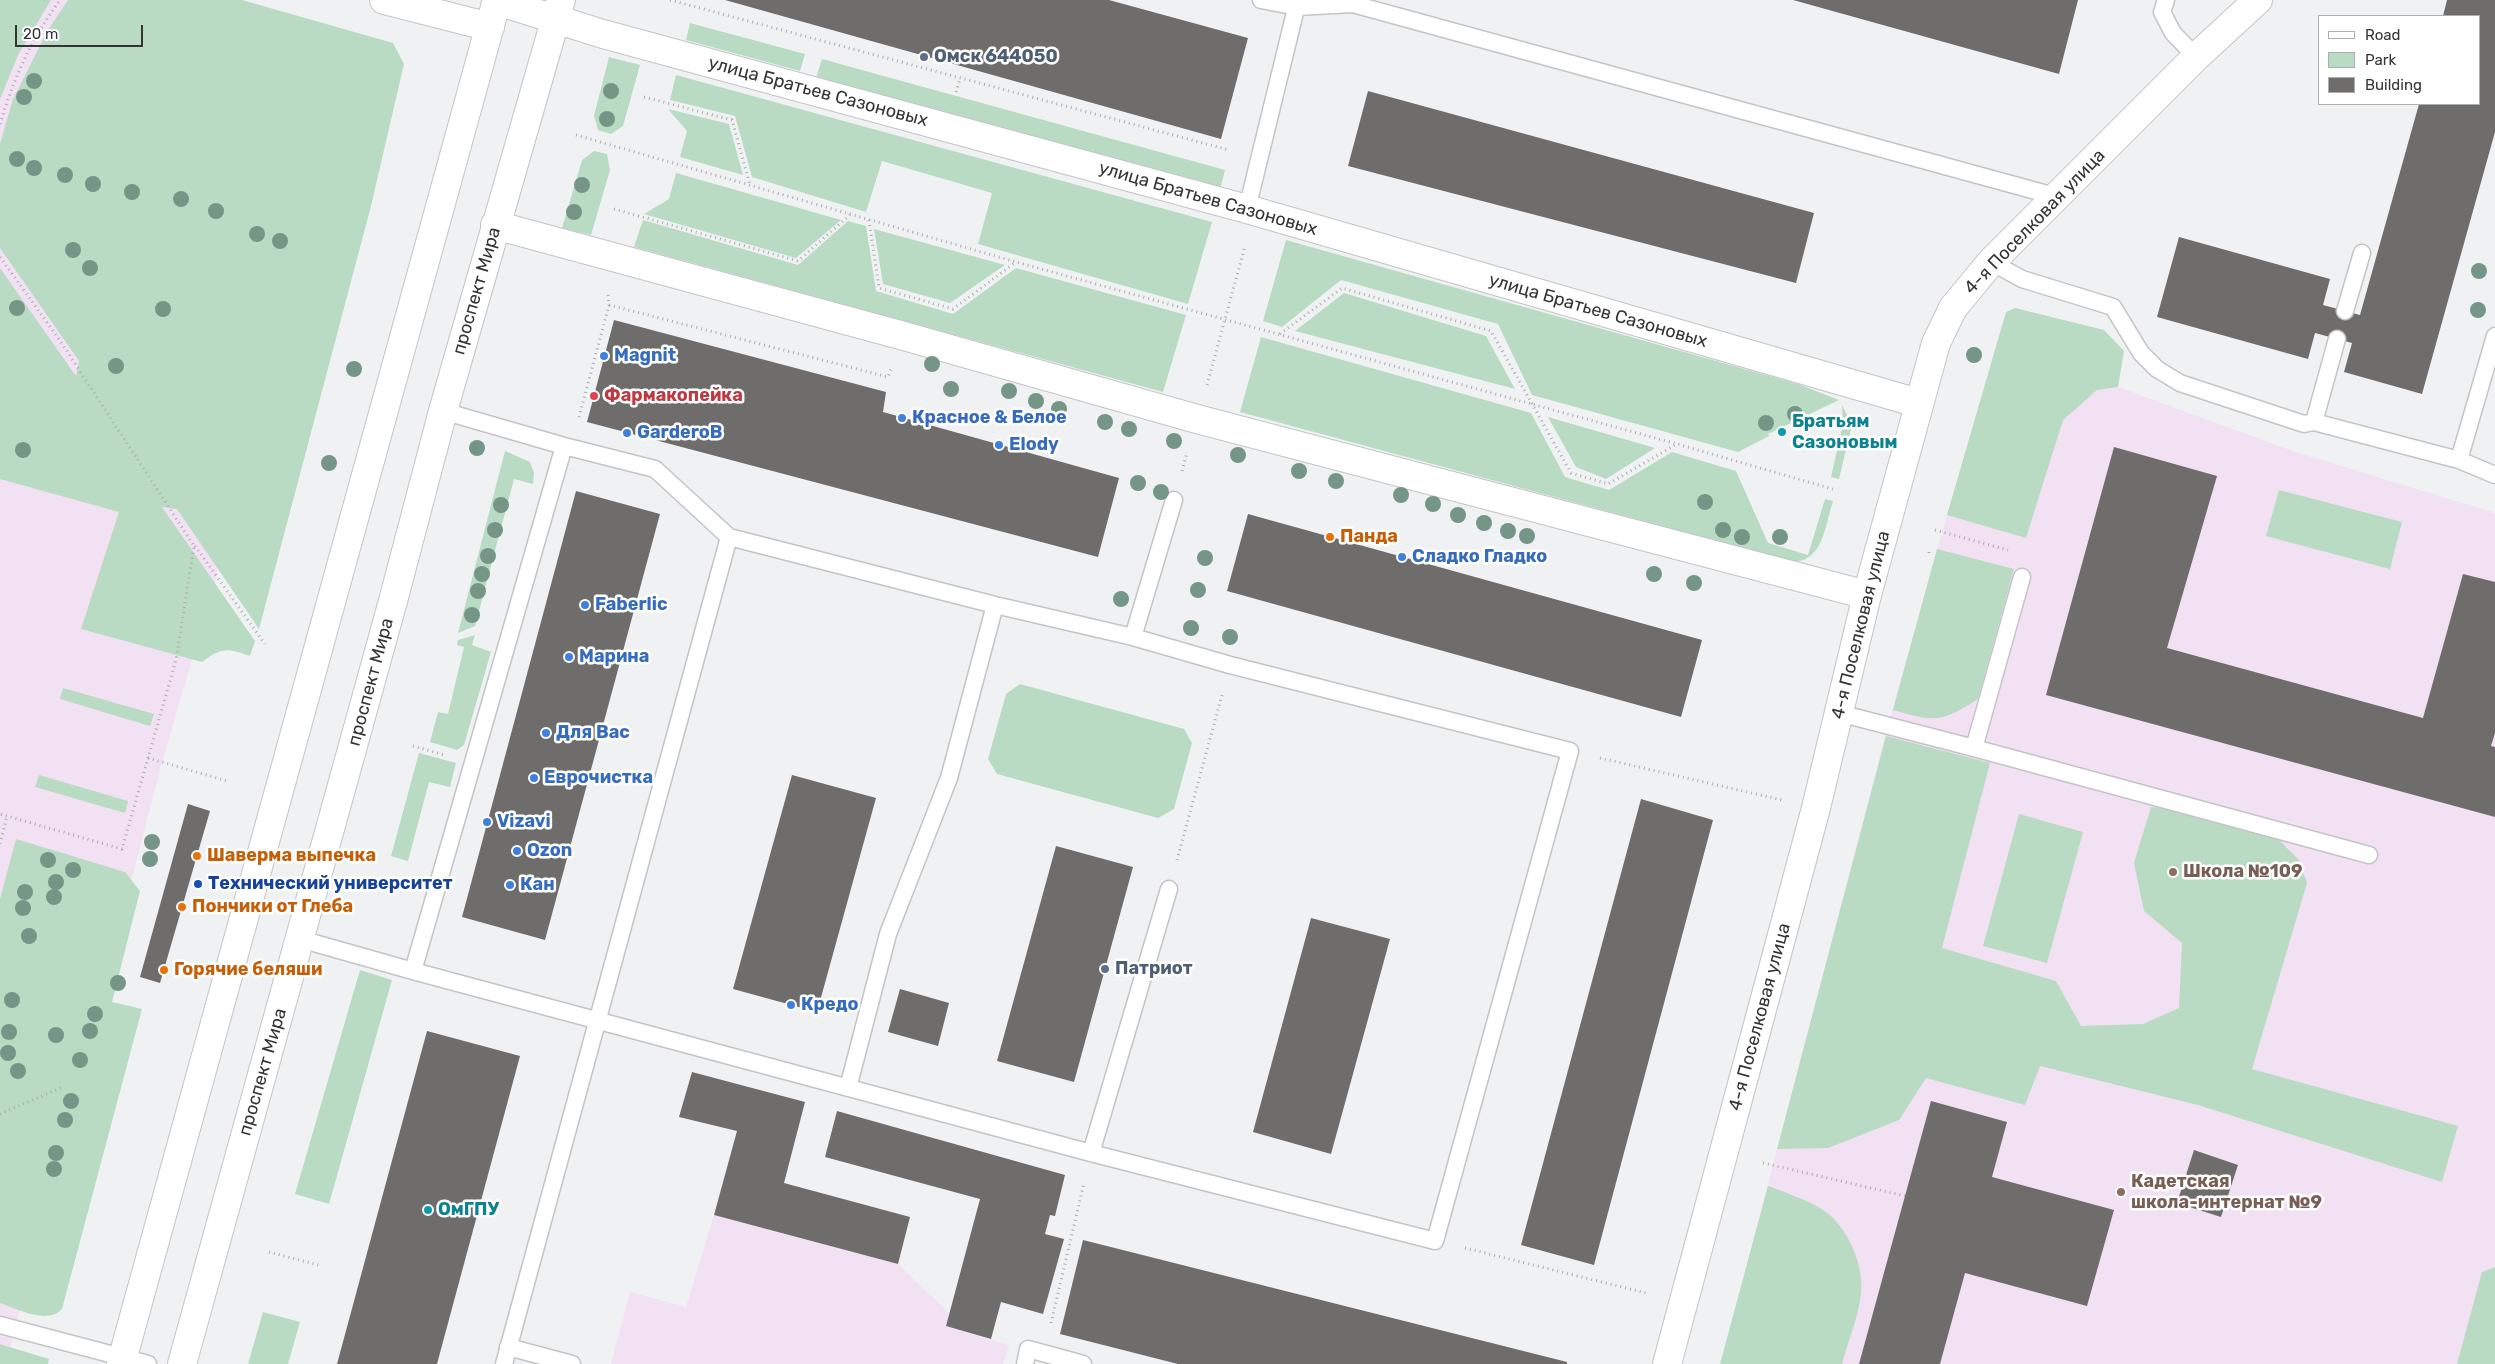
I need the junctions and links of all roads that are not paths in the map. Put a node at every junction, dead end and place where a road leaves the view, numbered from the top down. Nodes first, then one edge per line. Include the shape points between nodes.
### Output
1 (384, 0) edge
2 (497, 0) edge
3 (1261, 0) edge
4 (2166, 0) edge
5 (2258, 0) edge
6 (1298, 4) edge
7 (558, 10) edge
8 (490, 27) junction
9 (2196, 57) junction
10 (2058, 197) junction
11 (1251, 210) junction
12 (495, 225) junction
13 (2362, 253) dead end
14 (1991, 262) junction
15 (2345, 311) dead end
16 (2495, 336) edge
17 (2337, 339) dead end
18 (1918, 403) junction
19 (443, 412) junction
20 (2314, 422) junction
21 (564, 446) junction
22 (2459, 460) junction
23 (2495, 475) edge
24 (1174, 500) road end
25 (729, 538) junction
26 (2022, 577) dead end
27 (1867, 595) junction
28 (995, 605) junction
29 (1133, 637) junction
30 (1838, 713) junction
31 (1974, 748) junction
32 (2369, 855) dead end
33 (1169, 889) road end
34 (300, 938) junction
35 (413, 971) junction
36 (599, 1020) junction
37 (848, 1088) junction
38 (1091, 1153) junction
39 (0, 1325) edge
40 (508, 1347) junction
41 (130, 1362) edge
42 (182, 1364) edge
43 (504, 1364) edge
44 (572, 1364) edge
45 (1025, 1364) edge
46 (1083, 1364) edge
47 (1667, 1364) edge

1 - 8 street
2 - 7 street, улица Братьев Сазоновых
2 - 8 street
3 - 6 lane
4 - 9 lane via 2162,12 2173,33
5 - 9 street, 4-я Поселковая улица
6 - 10 lane via 1353,4
6 - 11 lane via 1258,158
7 - 11 street, улица Братьев Сазоновых
7 - 12 street, проспект Мира
8 - 41 street
9 - 10 street, 4-я Поселковая улица
10 - 14 street, 4-я Поселковая улица
11 - 18 street, улица Братьев Сазоновых
12 - 19 street, проспект Мира
12 - 27 street via 1197,419
13 - 15 lane
14 - 18 street, 4-я Поселковая улица via 1953,308 1936,343
14 - 20 lane via 2022,279 2113,307 2141,353 2157,369 2180,383 2304,424
16 - 22 lane
17 - 20 lane
18 - 27 street, 4-я Поселковая улица
19 - 21 lane
19 - 34 street, проспект Мира
20 - 22 lane
21 - 25 lane via 655,469
21 - 35 lane
22 - 23 lane
24 - 29 lane
25 - 28 lane
25 - 36 lane
26 - 31 lane
27 - 30 street, 4-я Поселковая улица
28 - 29 lane
28 - 37 lane via 949,778 888,934
29 - 38 lane via 1230,665 1570,751 1435,1241
30 - 31 lane
30 - 47 street, 4-я Поселковая улица via 1816,808
31 - 32 lane
33 - 38 lane
34 - 35 lane
34 - 42 street, проспект Мира
35 - 36 lane
36 - 37 lane
36 - 40 lane
37 - 38 lane
39 - 41 lane
40 - 43 lane
40 - 44 lane
45 - 46 lane via 1028,1349

